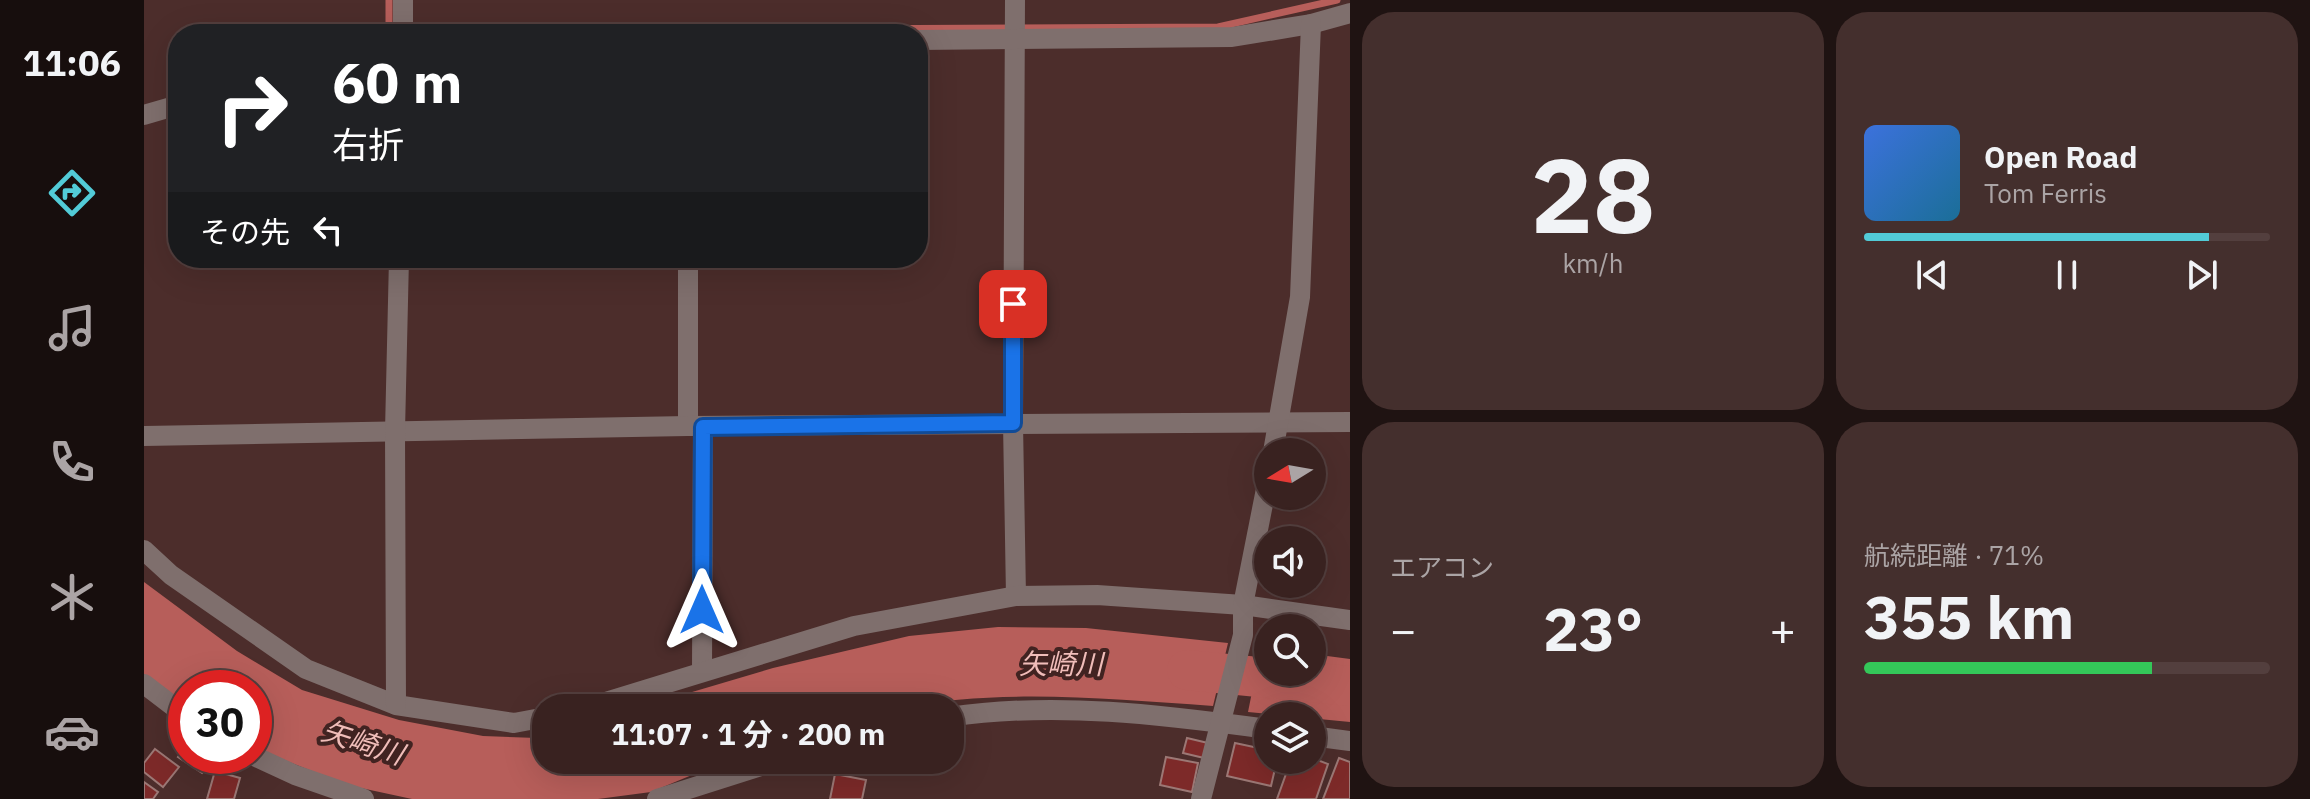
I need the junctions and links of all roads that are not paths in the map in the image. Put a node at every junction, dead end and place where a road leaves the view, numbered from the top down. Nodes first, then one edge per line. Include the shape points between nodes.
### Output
1 (403, 0) edge
2 (1015, 0) edge
3 (1350, 13) edge
4 (403, 24) edge
5 (1311, 24) junction
6 (1016, 37) junction
7 (928, 40) edge
8 (168, 108) edge
9 (144, 115) edge
10 (399, 268) edge
11 (688, 268) edge
12 (1279, 422) junction
13 (1350, 422) edge
14 (1013, 423) junction
15 (696, 426) junction
16 (395, 431) junction
17 (144, 436) edge
18 (1276, 438) edge
19 (1262, 510) edge
20 (144, 550) edge
21 (1016, 596) junction
22 (1243, 605) junction
23 (1350, 620) edge
24 (702, 671) junction
25 (144, 684) edge
26 (630, 694) edge
27 (168, 702) edge
28 (396, 705) junction
29 (1224, 714) junction
30 (964, 716) edge
31 (532, 720) edge
32 (1254, 724) edge
33 (1326, 738) edge
34 (1350, 741) edge
35 (272, 764) edge
36 (736, 774) edge
37 (364, 799) edge
38 (657, 799) edge
39 (1201, 799) edge

1 - 4 street
2 - 6 street
3 - 5 street
5 - 6 street via 1232,37
5 - 12 street via 1300,297
6 - 7 street
6 - 14 street
8 - 9 street
10 - 16 street
11 - 15 street
12 - 13 street
12 - 14 street
12 - 18 street
14 - 15 street
14 - 21 street
15 - 16 street
15 - 24 street
16 - 17 street
16 - 28 street
19 - 22 street
20 - 28 street via 171,575 306,669
21 - 22 street via 1097,595
21 - 24 street via 854,626
22 - 23 street
22 - 29 street via 1243,635
24 - 26 street
25 - 27 street
28 - 31 street via 514,723
29 - 30 street via 1030,711
29 - 32 street
29 - 39 street
33 - 34 street
35 - 37 street
36 - 38 street

